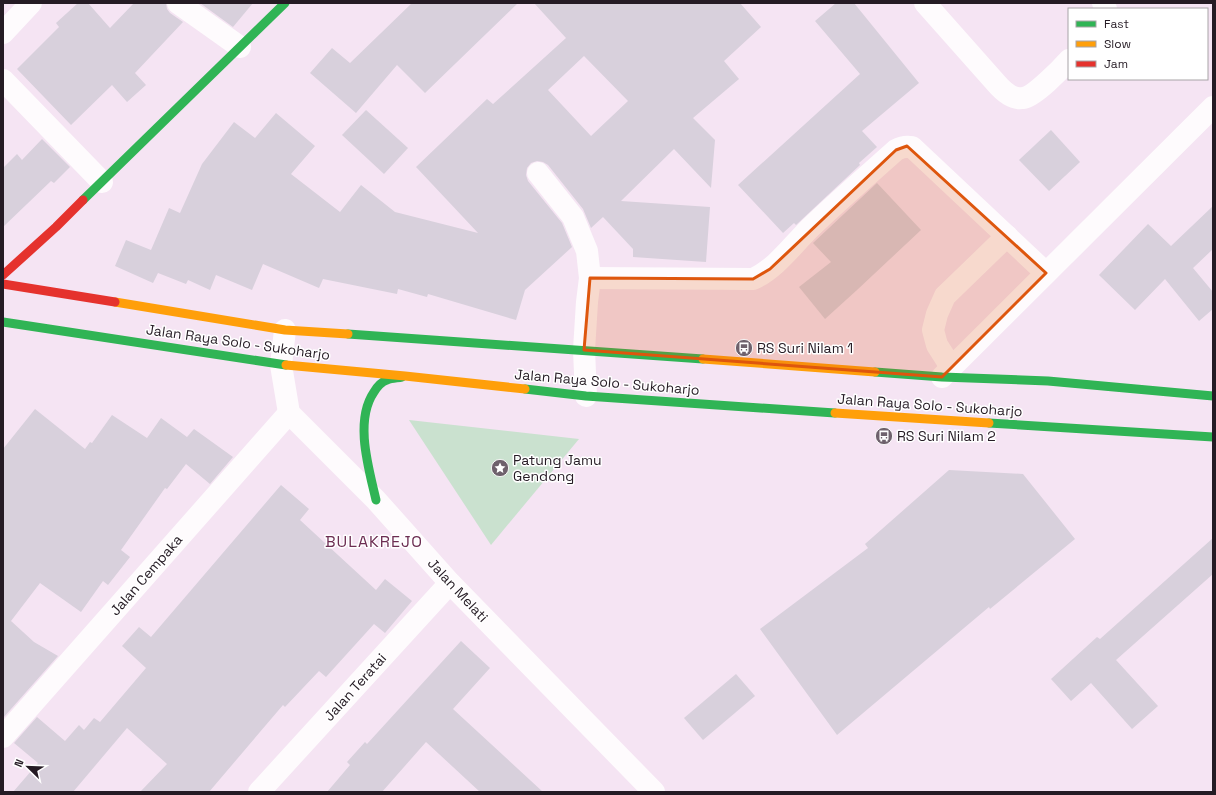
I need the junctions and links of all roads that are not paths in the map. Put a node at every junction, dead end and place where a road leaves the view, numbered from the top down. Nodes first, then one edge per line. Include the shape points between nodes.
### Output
1 (31, 3) edge
2 (178, 3) edge
3 (285, 3) edge
4 (925, 3) edge
5 (3, 33) edge
6 (240, 47) junction
7 (1068, 61) edge
8 (3, 80) edge
9 (1213, 107) edge
10 (538, 173) dead end
11 (102, 182) junction
12 (1007, 236) junction
13 (1046, 273) junction
14 (3, 275) edge
15 (590, 278) junction
16 (3, 284) edge
17 (3, 322) edge
18 (285, 330) junction
19 (584, 350) junction
20 (281, 365) junction
21 (946, 372) junction
22 (405, 376) junction
23 (586, 396) junction
24 (1213, 396) edge
25 (289, 413) junction
26 (1213, 437) edge
27 (376, 500) junction
28 (450, 583) junction
29 (3, 737) edge
30 (259, 792) edge
31 (654, 792) edge

1 - 5 street
2 - 6 street
3 - 6 main road
4 - 7 street via 1004,92 1013,97 1022,99 1031,96
6 - 11 main road
8 - 11 street
9 - 13 street
10 - 15 street via 573,217 588,251
11 - 14 main road
12 - 13 street
12 - 15 street via 912,147 903,146 812,226 761,276 753,279
12 - 21 street via 945,296 937,314 934,330
13 - 21 street
15 - 19 street
16 - 18 main road, Jalan Raya Solo - Sukoharjo
17 - 20 main road, Jalan Raya Solo - Sukoharjo
18 - 19 main road, Jalan Raya Solo - Sukoharjo
18 - 20 street
19 - 21 main road, Jalan Raya Solo - Sukoharjo
19 - 23 street
20 - 22 main road, Jalan Raya Solo - Sukoharjo
20 - 25 street
21 - 24 main road, Jalan Raya Solo - Sukoharjo
22 - 23 main road, Jalan Raya Solo - Sukoharjo
22 - 27 main road via 387,380 378,386 366,411 366,456
23 - 26 main road, Jalan Raya Solo - Sukoharjo
25 - 27 street, Jalan Melati
25 - 29 street, Jalan Cempaka
27 - 28 street, Jalan Melati
28 - 30 street, Jalan Teratai
28 - 31 street, Jalan Melati

